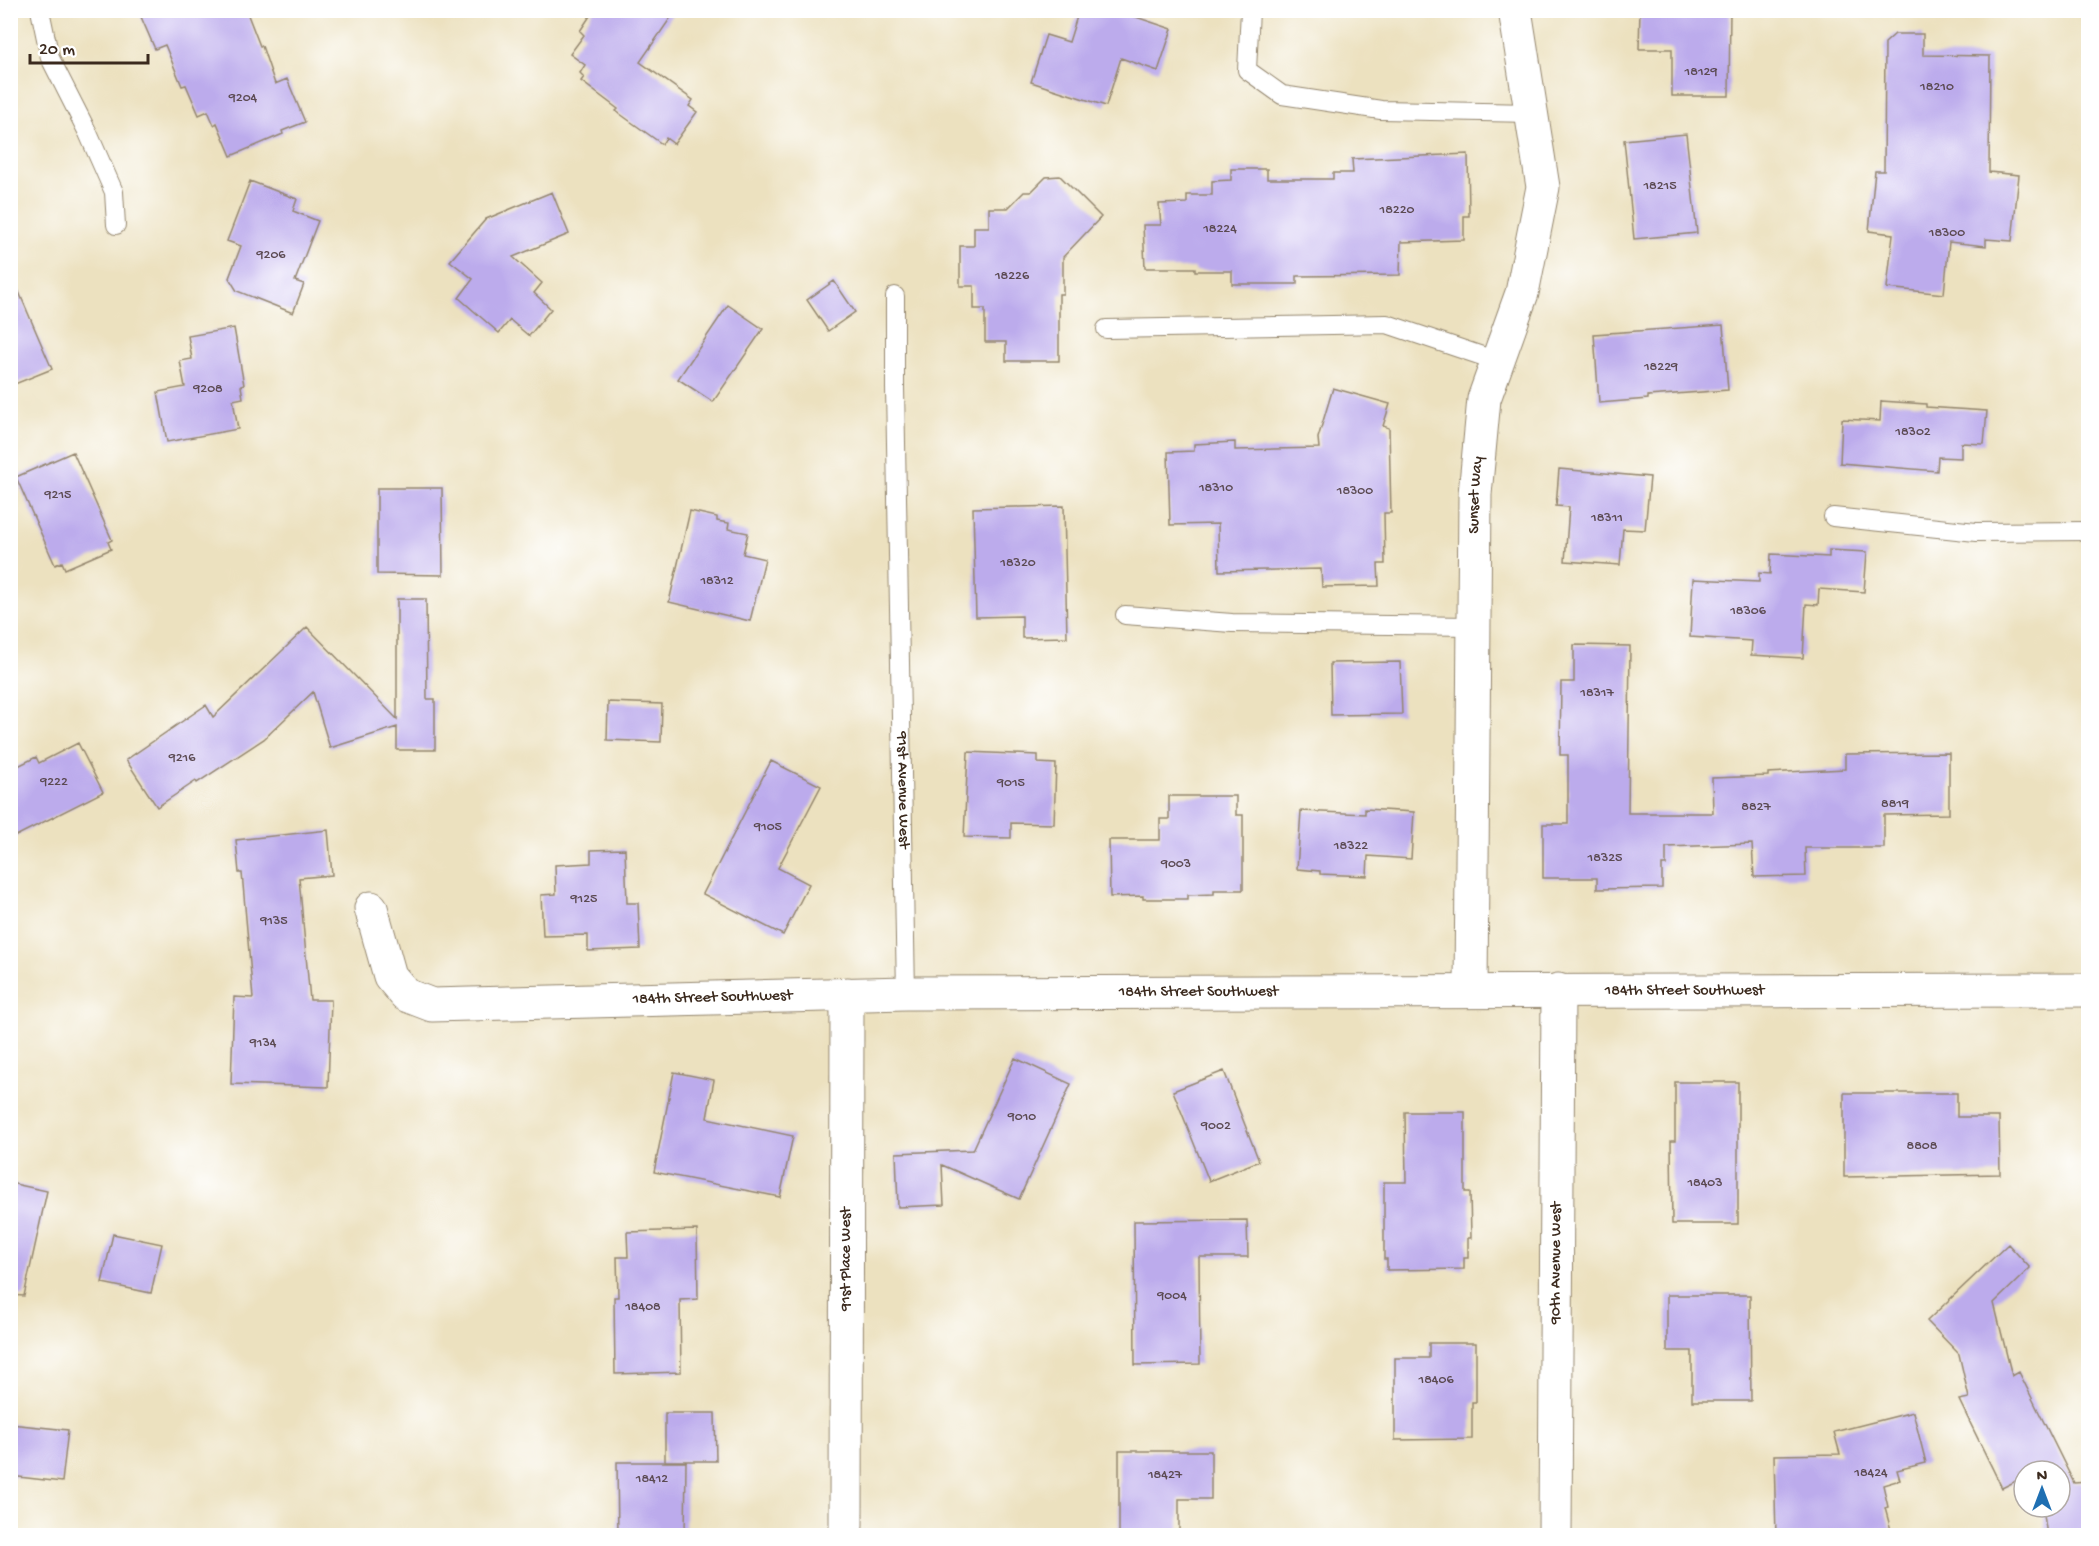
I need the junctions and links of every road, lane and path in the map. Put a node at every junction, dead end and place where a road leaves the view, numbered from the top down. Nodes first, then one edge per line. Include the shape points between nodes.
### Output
1 (40, 10) edge
2 (1250, 10) edge
3 (1515, 10) edge
4 (1532, 114) junction
5 (116, 225) dead end
6 (894, 296) dead end
7 (1106, 329) dead end
8 (1497, 362) junction
9 (1833, 517) dead end
10 (2088, 531) edge
11 (1125, 615) dead end
12 (1474, 626) junction
13 (371, 908) dead end
14 (1471, 990) junction
15 (1558, 990) junction
16 (2088, 990) edge
17 (906, 993) junction
18 (847, 994) junction
19 (846, 1526) dead end
20 (1555, 1536) edge

1 - 5 lane via 50,58 114,192
2 - 4 lane via 1248,70 1282,95 1381,110
3 - 4 street, Sunset Way
4 - 8 street, Sunset Way via 1543,187 1522,293
6 - 17 lane, 91st Avenue West
7 - 8 lane via 1387,324
8 - 12 street, Sunset Way via 1484,399 1476,482
9 - 10 lane via 1976,532
11 - 12 lane via 1232,622
12 - 14 street, Sunset Way
13 - 18 street, 184th Street Southwest via 390,976 406,995 432,1005
14 - 15 street, 184th Street Southwest
14 - 17 street, 184th Street Southwest
15 - 16 street, 184th Street Southwest
15 - 20 street, 90th Avenue West
17 - 18 street, 184th Street Southwest
18 - 19 street, 91st Place West

